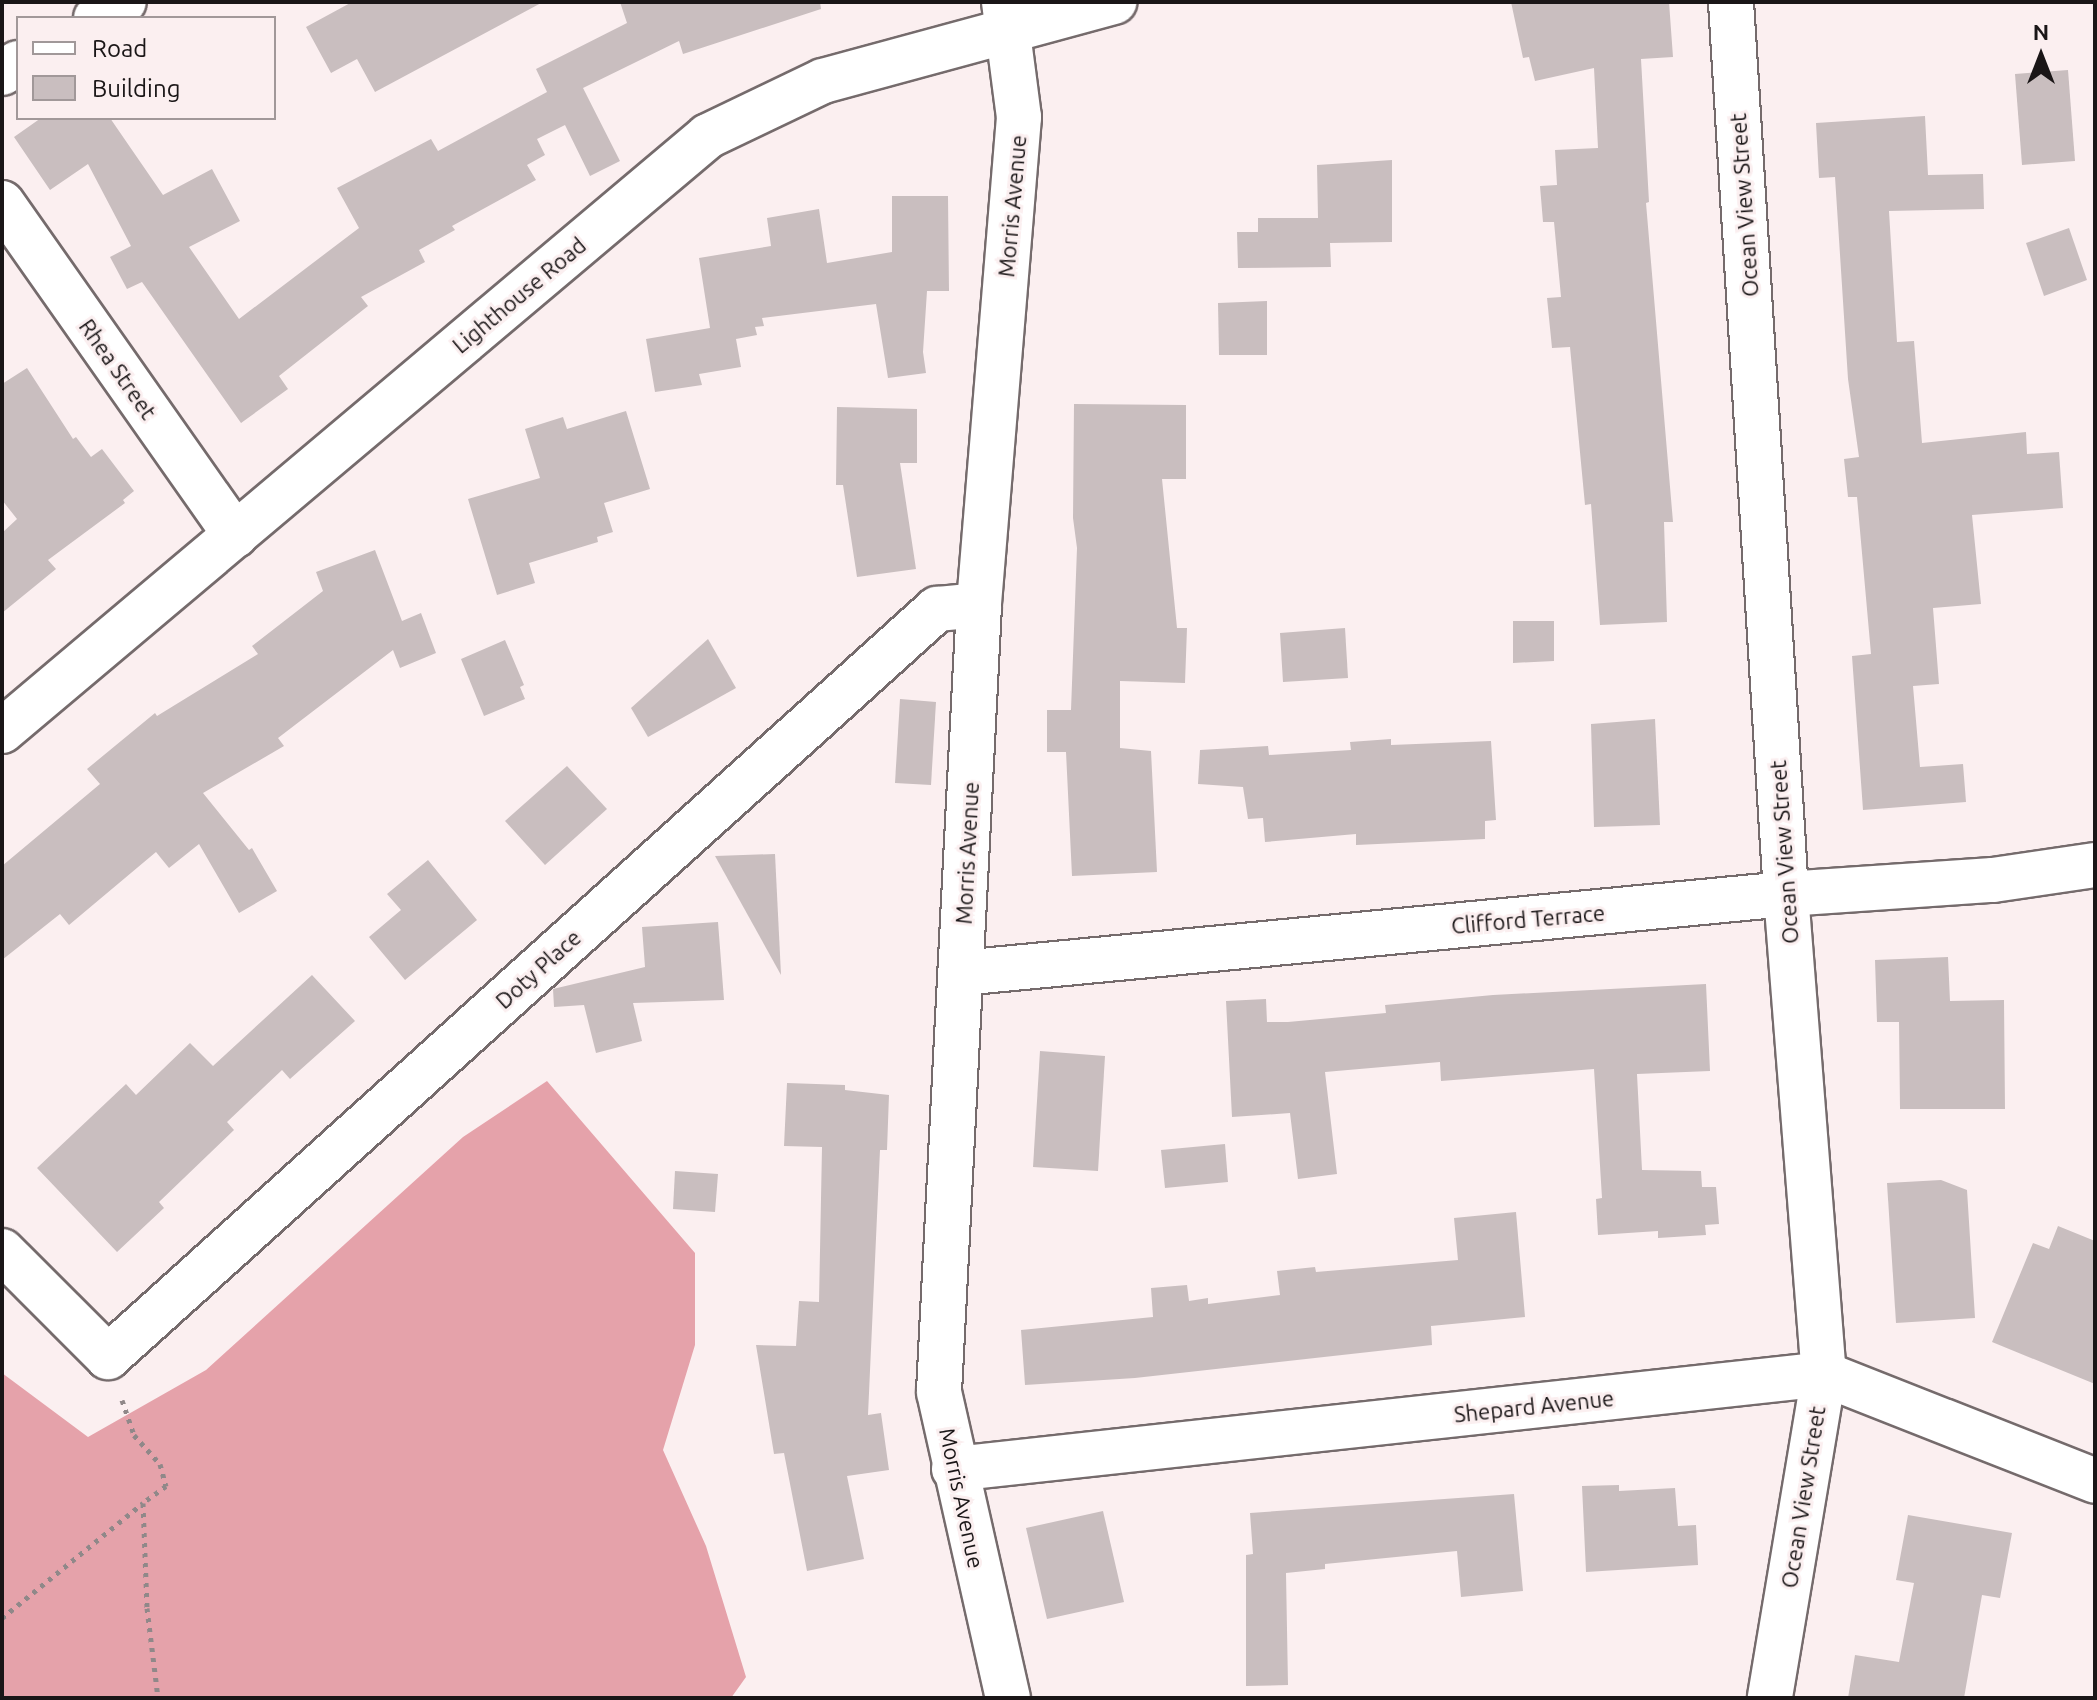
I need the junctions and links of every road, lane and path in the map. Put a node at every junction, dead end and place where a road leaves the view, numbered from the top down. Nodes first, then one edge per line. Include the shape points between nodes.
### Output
1 (124, 2) edge
2 (1114, 2) edge
3 (1731, 2) edge
4 (100, 16) edge
5 (1006, 16) edge
6 (2, 203) edge
7 (235, 535) junction
8 (979, 605) junction
9 (2, 731) edge
10 (2095, 865) edge
11 (1786, 894) junction
12 (961, 973) junction
13 (2, 1251) edge
14 (108, 1357) junction
15 (1824, 1374) junction
16 (954, 1469) junction
17 (2095, 1481) edge
18 (143, 1503) junction
19 (2, 1618) edge
20 (158, 1698) edge
21 (1008, 1698) edge
22 (1770, 1698) edge

1 - 4 street
2 - 5 street, Lighthouse Road
3 - 11 street, Ocean View Street
5 - 7 street, Lighthouse Road via 823,81 708,136
5 - 8 street, Morris Avenue via 1019,117
6 - 7 street, Rhea Street
7 - 9 street, Lighthouse Road
8 - 12 street, Morris Avenue
8 - 14 street, Doty Place via 937,609
10 - 11 street, Clifford Terrace via 1993,880
11 - 12 street, Clifford Terrace
11 - 15 street, Ocean View Street
12 - 16 street, Morris Avenue via 939,1392
13 - 14 street
14 - 18 path via 134,1435 160,1464 166,1486
15 - 16 street, Shepard Avenue
15 - 17 street, Shepard Avenue
15 - 22 street, Ocean View Street
16 - 21 street, Morris Avenue
18 - 19 path
18 - 20 path via 147,1608

